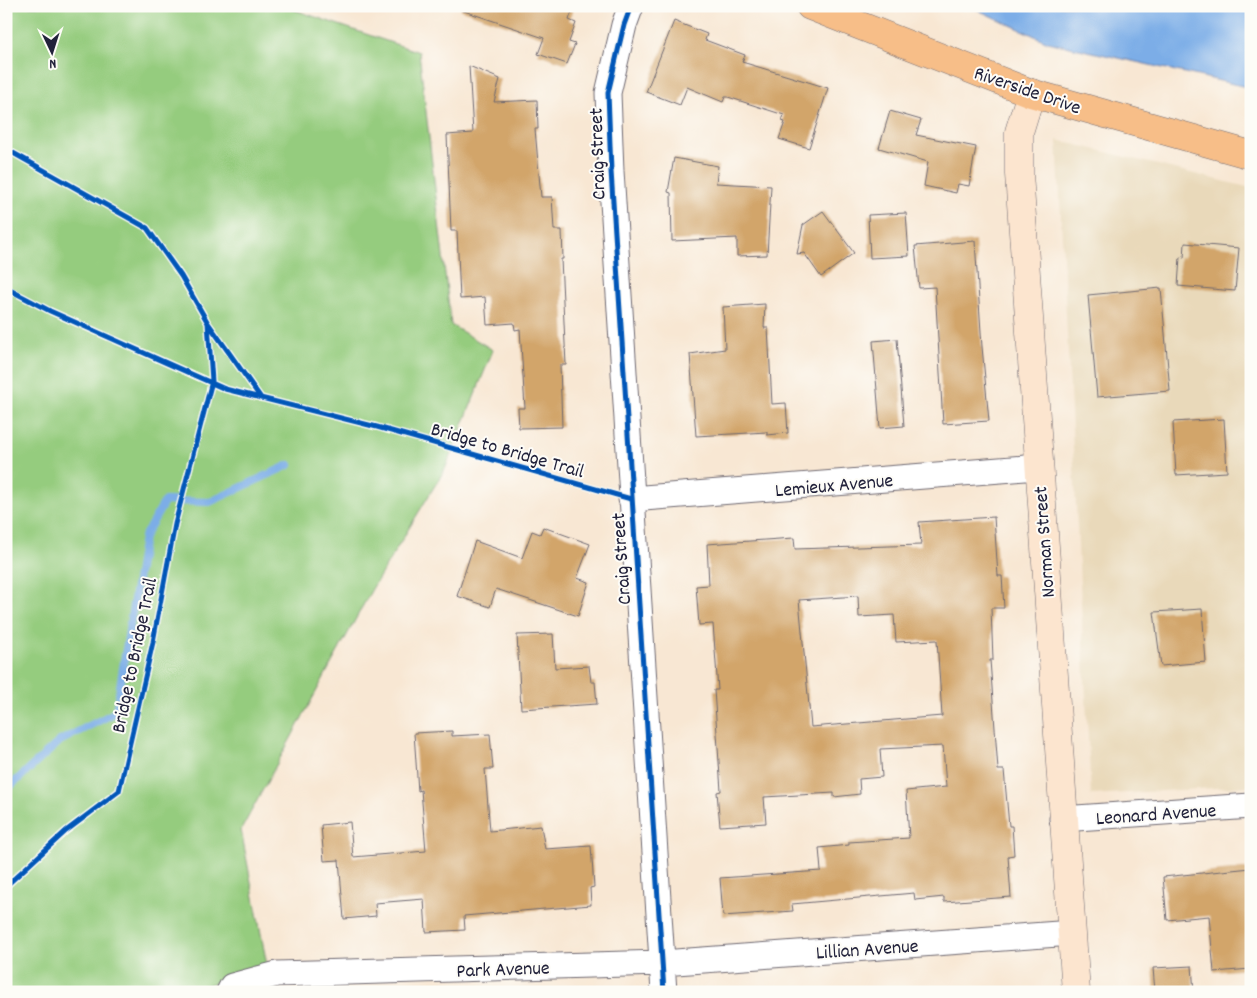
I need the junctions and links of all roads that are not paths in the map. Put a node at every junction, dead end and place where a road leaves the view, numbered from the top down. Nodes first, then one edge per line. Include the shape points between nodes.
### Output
1 (630, 6) edge
2 (810, 6) edge
3 (1031, 93) junction
4 (1251, 155) edge
5 (1038, 467) junction
6 (630, 499) junction
7 (1251, 806) edge
8 (1062, 819) junction
9 (1072, 933) junction
10 (662, 963) junction
11 (228, 992) edge
12 (664, 992) edge
13 (1076, 992) edge

1 - 6 street, Craig Street via 608,94
2 - 3 main road, Riverside Drive
3 - 4 main road, Riverside Drive
3 - 5 street, Norman Street via 1018,144
5 - 6 street, Lemieux Avenue
5 - 8 street, Norman Street
6 - 10 street, Craig Street
7 - 8 street, Leonard Avenue
8 - 9 street, Norman Street
9 - 10 street, Lillian Avenue
9 - 13 street, Norman Street
10 - 11 street, Park Avenue via 277,974 232,986
10 - 12 street, Craig Street

